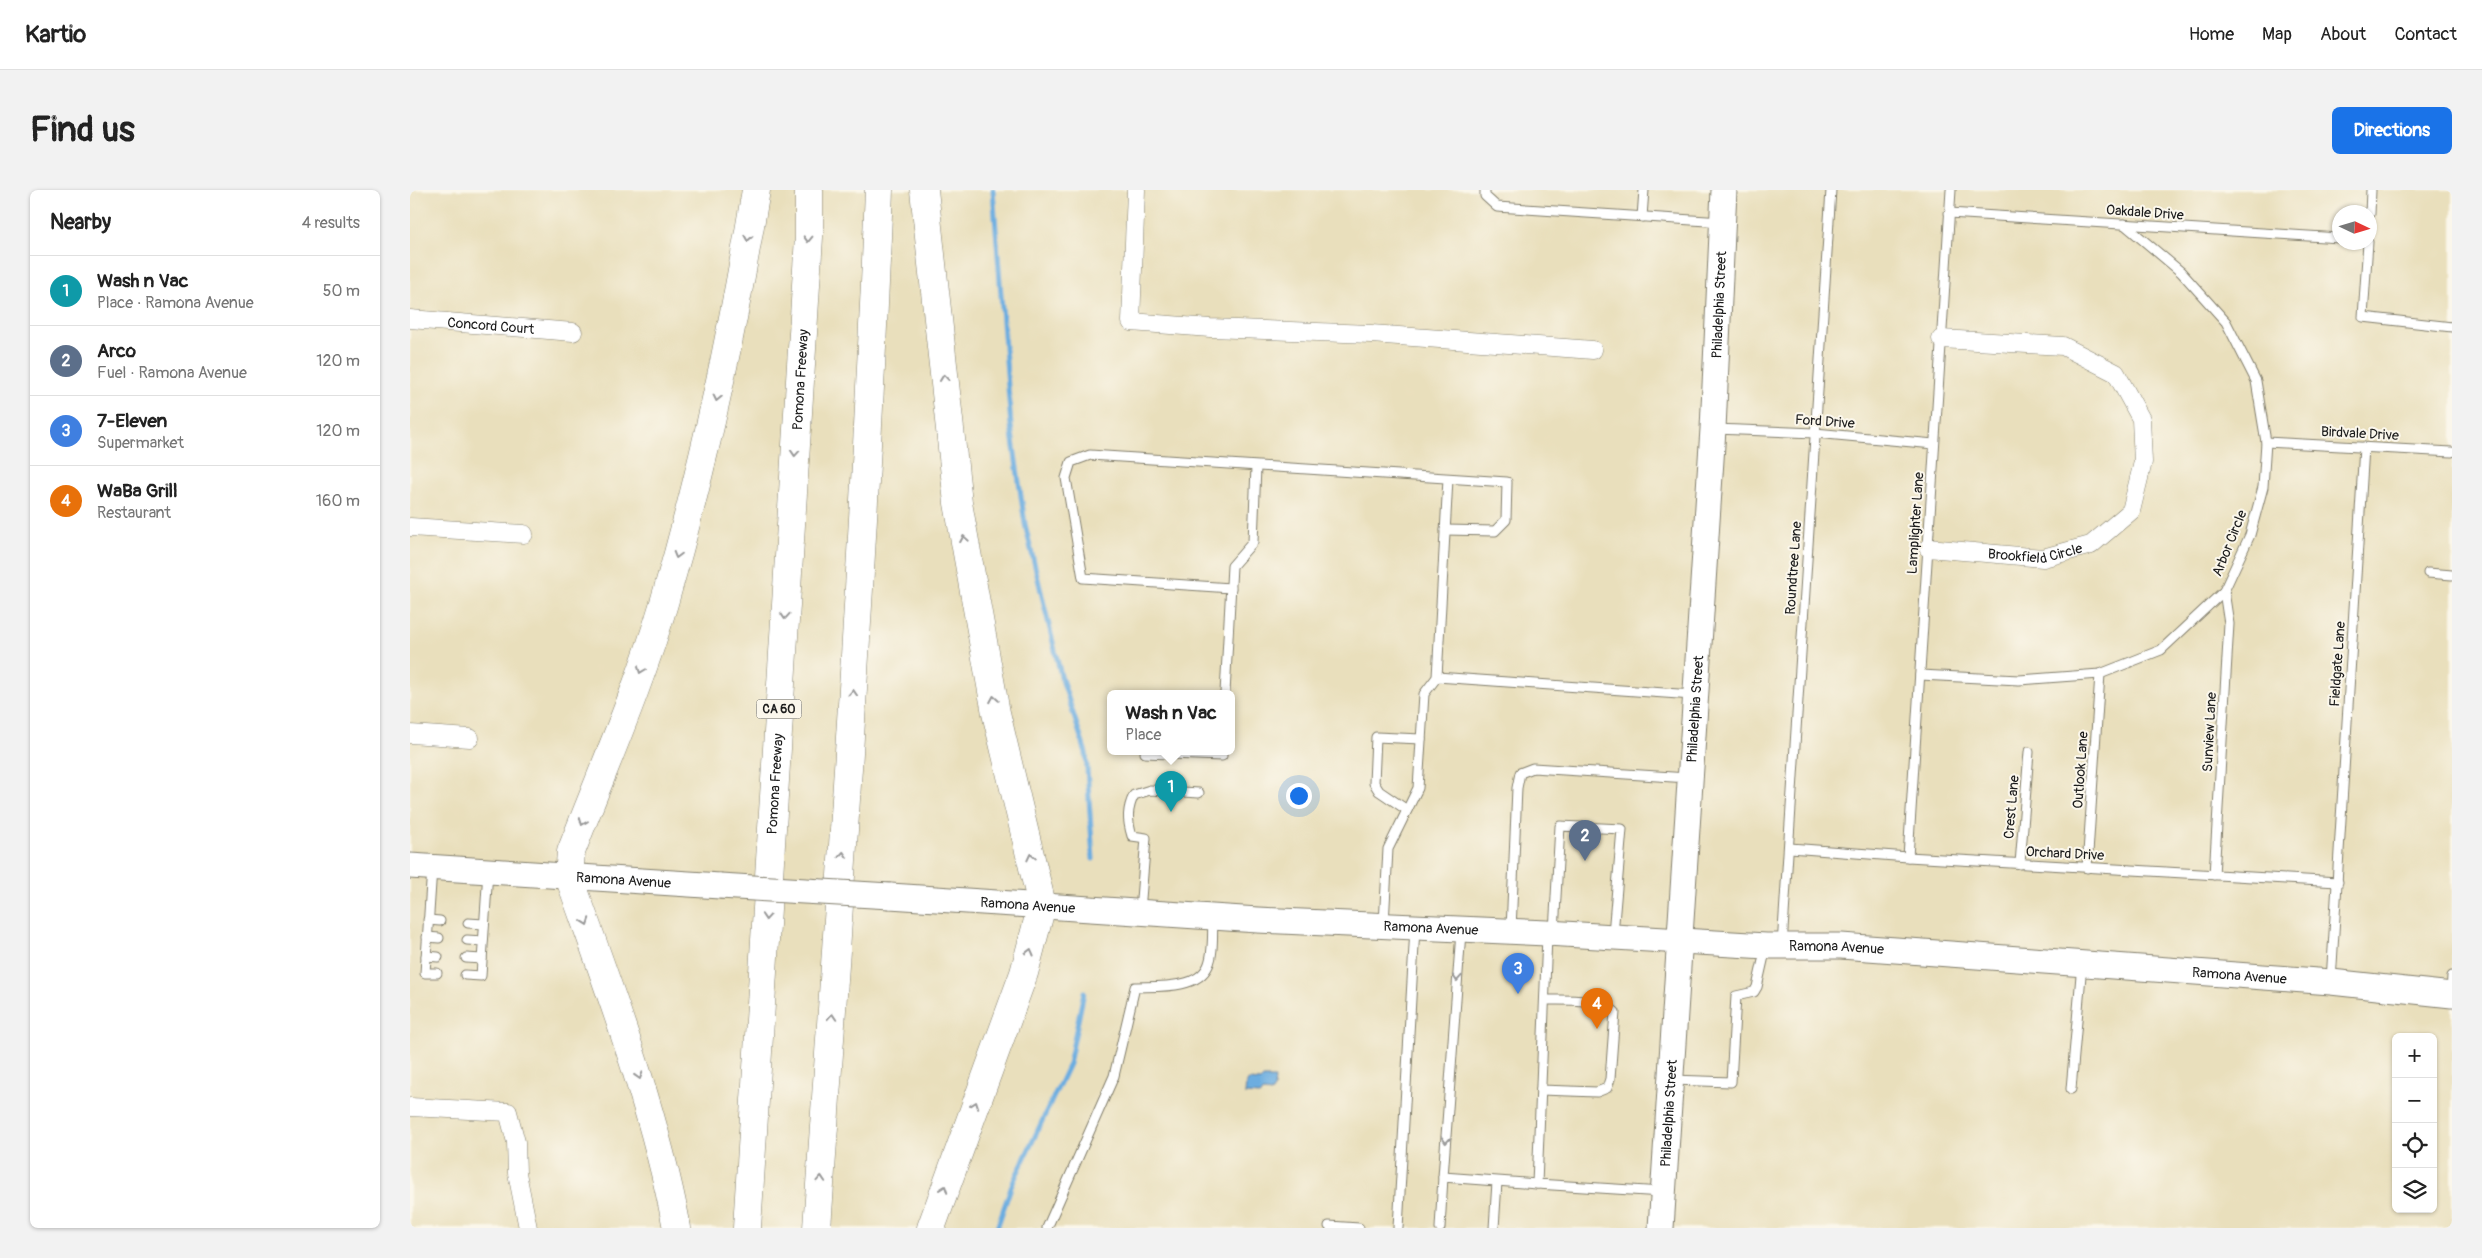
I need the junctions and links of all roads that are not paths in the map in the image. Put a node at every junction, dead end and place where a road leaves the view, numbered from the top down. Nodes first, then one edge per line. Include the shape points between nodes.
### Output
1 (756, 190) edge
2 (809, 190) edge
3 (879, 190) edge
4 (924, 190) edge
5 (1136, 190) edge
6 (1485, 190) edge
7 (1644, 190) edge
8 (1724, 190) edge
9 (1831, 190) edge
10 (1950, 190) edge
11 (2371, 190) edge
12 (2370, 205) edge
13 (1949, 213) junction
14 (1642, 217) junction
15 (1722, 222) junction
16 (2124, 224) junction
17 (2332, 237) edge
18 (2367, 250) edge
19 (410, 319) edge
20 (2452, 327) edge
21 (573, 332) dead end
22 (1941, 339) junction
23 (1593, 350) dead end
24 (1713, 429) junction
25 (1816, 433) junction
26 (2266, 442) junction
27 (1934, 444) junction
28 (2364, 447) junction
29 (2452, 452) edge
30 (1256, 467) junction
31 (1448, 479) junction
32 (410, 527) edge
33 (1445, 530) junction
34 (524, 534) dead end
35 (1928, 548) junction
36 (2428, 574) dead end
37 (2452, 574) edge
38 (1231, 588) junction
39 (2224, 591) junction
40 (2100, 674) junction
41 (1920, 675) junction
42 (1437, 678) junction
43 (1225, 690) edge
44 (1696, 695) junction
45 (410, 734) edge
46 (470, 738) dead end
47 (1421, 739) junction
48 (2029, 752) dead end
49 (1196, 755) edge
50 (1222, 755) edge
51 (1691, 778) junction
52 (1199, 793) dead end
53 (1407, 810) junction
54 (1790, 848) junction
55 (1908, 857) junction
56 (2020, 864) junction
57 (421, 867) edge
58 (2087, 868) junction
59 (488, 871) junction
60 (2214, 875) junction
61 (569, 876) junction
62 (2338, 882) junction
63 (1042, 905) junction
64 (1140, 911) junction
65 (1213, 916) junction
66 (428, 920) junction
67 (440, 921) dead end
68 (468, 923) dead end
69 (484, 924) junction
70 (1384, 926) junction
71 (1415, 928) junction
72 (1461, 929) junction
73 (1511, 931) junction
74 (1550, 933) junction
75 (427, 937) junction
76 (1613, 937) junction
77 (439, 938) dead end
78 (467, 940) dead end
79 (483, 941) junction
80 (1680, 941) junction
81 (1774, 947) junction
82 (426, 956) junction
83 (438, 957) dead end
84 (466, 958) dead end
85 (482, 959) junction
86 (2082, 964) junction
87 (437, 973) dead end
88 (465, 975) dead end
89 (2331, 982) junction
90 (2452, 988) edge
91 (1545, 1000) junction
92 (1670, 1080) junction
93 (2071, 1089) dead end
94 (1541, 1090) junction
95 (410, 1107) edge
96 (1443, 1177) junction
97 (1497, 1182) junction
98 (1537, 1184) junction
99 (1663, 1192) junction
100 (1328, 1226) dead end
101 (528, 1228) edge
102 (677, 1228) edge
103 (747, 1228) edge
104 (817, 1228) edge
105 (931, 1228) edge
106 (1047, 1228) edge
107 (1359, 1228) edge
108 (1398, 1228) edge
109 (1440, 1228) edge
110 (1494, 1228) edge
111 (1660, 1228) edge

1 -> 61 highway via 738,302 711,427 664,604 571,852
2 -> 103 highway, Pomona Freeway / CA 60 via 809,237
104 -> 3 highway via 871,390
63 -> 4 highway via 996,713 958,503
5 - 23 street via 1131,322 1371,334
6 - 14 lane via 1485,196 1497,207
7 - 14 lane
8 - 15 main road, Philadelphia Street
9 - 25 lane, Roundtree Lane
10 - 13 lane, Lamplighter Lane
11 - 12 lane
13 - 16 lane, Oakdale Drive
13 - 22 lane, Lamplighter Lane
14 - 15 lane
15 - 24 main road, Philadelphia Street
16 - 17 lane, Oakdale Drive
16 - 26 lane, Arbor Circle via 2181,272 2226,322 2256,382
18 - 20 lane via 2363,317
19 - 21 street, Concord Court
22 - 27 lane, Lamplighter Lane
22 - 35 street, Brookfield Circle via 2063,346 2116,373 2141,419 2143,462 2131,511 2091,545 2043,558
24 - 25 lane, Ford Drive
24 - 44 main road, Philadelphia Street
25 - 27 lane, Ford Drive
25 - 54 lane, Roundtree Lane
26 - 28 lane, Birdvale Drive
26 - 39 lane, Arbor Circle via 2263,487 2250,535
27 - 35 lane, Lamplighter Lane
28 - 29 lane, Birdvale Drive
28 - 62 lane, Fieldgate Lane
30 - 31 lane
30 - 38 lane via 1253,542 1232,566
30 - 38 lane via 1090,455 1071,462 1066,478 1083,578
31 - 33 lane
31 - 33 lane via 1507,482 1506,520 1495,531
32 - 34 street
33 - 42 lane
35 - 41 lane, Lamplighter Lane
36 - 37 lane
38 - 43 lane
39 - 40 lane, Arbor Circle via 2161,650
39 - 60 lane, Sunview Lane via 2229,624
40 - 41 lane, Arbor Circle via 2019,680
40 - 58 lane, Outlook Lane
41 - 55 lane, Lamplighter Lane
42 - 44 lane
42 - 47 lane via 1424,694
44 - 51 main road, Philadelphia Street
45 - 46 street
47 - 53 lane via 1418,788
47 - 53 lane via 1376,737 1374,783 1379,791
48 - 56 lane, Crest Lane
49 - 50 lane
51 - 73 lane via 1533,768 1520,773
51 - 80 main road, Philadelphia Street
52 - 64 lane via 1150,790 1134,794 1129,805 1128,822 1132,836 1146,838
53 - 70 lane via 1388,849
54 - 55 lane, Orchard Drive
54 - 81 lane, Roundtree Lane
55 - 56 lane, Orchard Drive
56 - 58 lane, Orchard Drive
57 - 59 main road, Ramona Avenue
57 - 66 lane
58 - 60 lane, Orchard Drive
59 - 61 main road, Ramona Avenue
59 - 69 lane
60 - 62 lane, Orchard Drive
61 - 63 main road, Ramona Avenue, bridge
61 -> 102 highway via 640,1081 670,1188
62 - 89 lane, Fieldgate Lane
63 - 64 main road, Ramona Avenue
105 -> 63 highway via 1024,973
64 - 65 main road, Ramona Avenue
65 - 70 main road, Ramona Avenue
65 - 106 lane via 1210,955 1207,968 1200,975 1189,982 1135,988 1114,1076
66 - 67 lane
66 - 75 lane
68 - 69 lane
69 - 79 lane
70 - 71 main road, Ramona Avenue
71 - 72 main road, Ramona Avenue
71 - 108 lane
72 - 73 main road, Ramona Avenue
72 -> 96 lane
73 - 74 main road, Ramona Avenue
74 - 76 main road, Ramona Avenue
74 - 76 lane via 1560,826 1622,829
74 - 91 lane
75 - 77 lane
75 - 82 lane
76 - 80 main road, Ramona Avenue
78 - 79 lane
79 - 85 lane
80 - 81 main road, Ramona Avenue
80 - 92 main road, Philadelphia Street
81 - 86 main road, Ramona Avenue via 1841,946
81 - 92 lane, Roundtree Lane via 1754,992 1736,996 1730,1082
82 - 83 lane
82 - 87 lane via 425,973
84 - 85 lane
85 - 88 lane via 480,976
86 - 89 main road, Ramona Avenue
86 - 93 lane
89 - 90 main road, Ramona Avenue
91 - 94 lane
91 - 94 lane via 1580,1000 1608,1005 1615,1012 1607,1088 1597,1092
92 - 99 main road, Philadelphia Street
94 - 98 lane
95 - 101 street via 508,1112 516,1142
96 - 97 lane
96 - 109 lane
97 - 98 lane
97 - 110 lane
98 - 99 lane
99 - 111 main road, Philadelphia Street
100 - 107 lane

